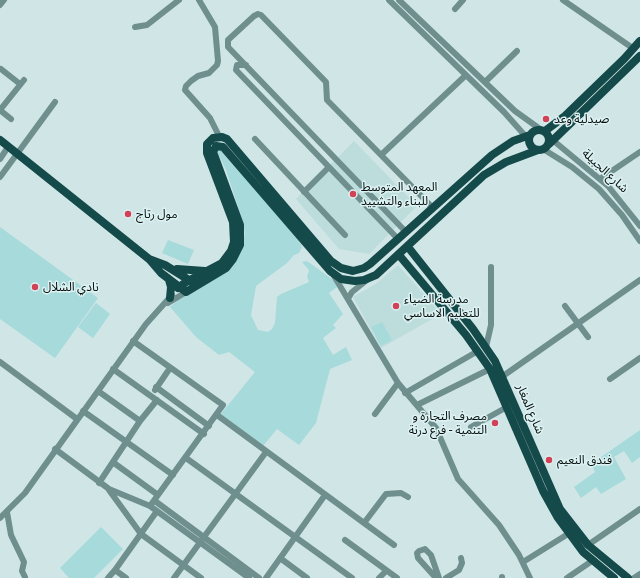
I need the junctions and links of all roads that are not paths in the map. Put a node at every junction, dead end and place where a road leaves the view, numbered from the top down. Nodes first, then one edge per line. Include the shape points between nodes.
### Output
1 (4, 0) edge
2 (179, 0) edge
3 (199, 0) edge
4 (389, 0) edge
5 (399, 0) edge
6 (464, 0) edge
7 (563, 0) edge
8 (0, 5) edge
9 (455, 10) dead end
10 (135, 27) dead end
11 (640, 41) edge
12 (634, 49) junction
13 (517, 51) dead end
14 (238, 56) junction
15 (640, 56) edge
16 (237, 65) junction
17 (246, 65) junction
18 (1, 70) dead end
19 (466, 75) junction
20 (485, 82) junction
21 (55, 102) dead end
22 (0, 110) edge
23 (523, 117) junction
24 (11, 118) dead end
25 (559, 121) junction
26 (516, 124) junction
27 (566, 128) junction
28 (219, 136) junction
29 (528, 137) junction
30 (255, 139) dead end
31 (545, 140) junction
32 (3, 144) edge
33 (565, 149) junction
34 (498, 150) junction
35 (640, 152) edge
36 (17, 154) junction
37 (381, 155) junction
38 (558, 158) junction
39 (0, 159) edge
40 (506, 162) junction
41 (329, 168) junction
42 (0, 177) edge
43 (600, 179) junction
44 (304, 192) junction
45 (433, 208) junction
46 (640, 226) edge
47 (406, 232) junction
48 (345, 235) dead end
49 (398, 239) junction
50 (640, 241) edge
51 (408, 247) junction
52 (399, 255) junction
53 (149, 259) junction
54 (491, 266) dead end
55 (170, 268) junction
56 (208, 271) junction
57 (334, 274) junction
58 (368, 279) junction
59 (169, 280) junction
60 (190, 280) junction
61 (640, 280) edge
62 (195, 287) junction
63 (178, 288) junction
64 (186, 292) junction
65 (349, 298) junction
66 (168, 301) junction
67 (565, 306) dead end
68 (577, 323) junction
69 (473, 329) junction
70 (466, 335) junction
71 (588, 337) dead end
72 (133, 341) junction
73 (486, 347) junction
74 (478, 351) junction
75 (640, 358) edge
76 (0, 362) edge
77 (170, 368) junction
78 (114, 369) junction
79 (490, 369) junction
80 (503, 376) junction
81 (610, 380) dead end
82 (398, 383) junction
83 (156, 387) junction
84 (98, 391) junction
85 (405, 393) junction
86 (154, 398) junction
87 (416, 405) junction
88 (507, 407) junction
89 (83, 411) junction
90 (375, 414) dead end
91 (217, 415) junction
92 (77, 419) junction
93 (140, 421) junction
94 (210, 426) junction
95 (471, 427) dead end
96 (204, 434) junction
97 (127, 442) junction
98 (55, 449) junction
99 (266, 452) junction
100 (186, 458) junction
101 (114, 464) junction
102 (173, 475) junction
103 (99, 483) junction
104 (109, 489) junction
105 (546, 490) junction
106 (234, 494) junction
107 (325, 495) junction
108 (408, 497) dead end
109 (157, 498) junction
110 (150, 506) junction
111 (640, 509) edge
112 (157, 511) junction
113 (7, 512) junction
114 (0, 518) edge
115 (364, 523) junction
116 (141, 534) junction
117 (568, 534) junction
118 (294, 538) junction
119 (201, 540) junction
120 (345, 540) dead end
121 (394, 545) dead end
122 (588, 545) junction
123 (280, 558) junction
124 (461, 558) dead end
125 (592, 561) junction
126 (523, 562) junction
127 (182, 565) junction
128 (115, 570) junction
129 (386, 571) junction
130 (640, 574) edge
131 (25, 577) edge
132 (108, 578) edge
133 (126, 578) edge
134 (174, 578) edge
135 (201, 578) edge
136 (249, 578) edge
137 (259, 578) edge
138 (266, 578) edge
139 (308, 578) edge
140 (352, 578) edge
141 (379, 578) edge
142 (397, 578) edge
143 (446, 578) edge
144 (530, 578) edge
145 (567, 578) edge
146 (614, 578) edge
147 (628, 578) edge
148 (634, 578) edge

1 - 8 street
2 - 10 street via 147,25
3 - 28 street via 215,27 218,61 209,73 191,81 186,90 210,118
4 - 19 street
5 - 20 street
6 - 9 street
7 - 12 street
11 - 12 main road
12 - 25 main road
13 - 20 street
14 - 16 street
14 - 17 street
14 - 37 street via 228,46 228,41 255,15 260,14 326,82 327,100
15 - 27 main road
16 - 17 street
16 - 41 street via 237,72
17 - 47 street
18 - 22 street via 22,82
19 - 26 street
19 - 37 street
20 - 23 street
21 - 36 street
22 - 24 street
23 - 26 street via 522,123
23 - 31 street
25 - 27 main road via 560,128
25 - 31 main road
26 - 29 street
27 - 31 main road
28 - 49 main road via 229,141 337,266 349,270 364,268
28 - 56 main road via 209,142 206,150 233,222 235,237 226,259
29 - 31 main road via 535,130
29 - 31 main road via 531,147
29 - 34 main road
30 - 44 street
31 - 33 street, شارع الجبيلة
31 - 38 street
31 - 40 main road
32 - 36 main road
32 - 39 street
33 - 38 street via 558,152
33 - 43 street, شارع الجبيلة
34 - 40 main road via 511,151 512,154
34 - 45 main road
35 - 43 street
36 - 42 street
36 - 53 main road
37 - 45 street
38 - 50 street via 581,174 607,198
40 - 51 main road via 478,180
41 - 44 street
41 - 49 street
43 - 46 street, شارع الجبيلة
44 - 48 street
45 - 47 main road
47 - 49 main road
51 - 52 main road
51 - 69 main road, شارع المغار
52 - 58 main road
52 - 70 main road, شارع المغار
53 - 55 main road
53 - 59 main road
54 - 73 street via 491,325
55 - 56 main road
55 - 60 main road
56 - 60 main road
57 - 58 main road via 350,281
57 - 62 main road via 220,145 215,147 213,152 239,221 240,240 230,264
57 - 65 street
58 - 65 street via 352,292
59 - 63 main road
59 - 66 main road via 171,287
60 - 62 main road
60 - 63 main road
61 - 68 street
62 - 64 main road
63 - 64 main road
63 - 66 street
64 - 66 street
65 - 82 street
66 - 72 street
67 - 68 street
68 - 71 street
68 - 80 street
69 - 70 main road
69 - 73 main road, شارع المغار
70 - 74 main road, شارع المغار
72 - 77 street
72 - 78 street
73 - 80 main road, شارع المغار
74 - 79 main road, شارع المغار
74 - 85 street
75 - 81 street
76 - 92 street
77 - 83 street
77 - 91 street via 223,406
78 - 84 street
78 - 86 street
79 - 87 street
79 - 88 main road, شارع المغار
80 - 105 main road, شارع المغار
82 - 85 street
82 - 90 street
83 - 86 street
83 - 94 street
84 - 89 street
84 - 93 street
85 - 87 street
86 - 93 street
86 - 96 street
87 - 126 street via 436,428 458,479 499,525
88 - 95 street
88 - 105 main road, شارع المغار
89 - 92 street
89 - 97 street
91 - 94 street
91 - 99 street
92 - 98 street
93 - 97 street
94 - 96 street
96 - 100 street
97 - 101 street
97 - 102 street
98 - 103 street
98 - 113 street via 25,493
99 - 106 street
99 - 107 street
100 - 102 street
100 - 106 street
101 - 103 street
101 - 109 street
102 - 109 street
103 - 104 street
104 - 110 street
104 - 116 street
105 - 117 main road, شارع المغار
105 - 122 main road, شارع المغار
106 - 118 street
106 - 119 street
107 - 115 street
107 - 118 street
108 - 115 street via 401,493 386,494
109 - 110 street
109 - 119 street
110 - 112 street
111 - 122 street
112 - 116 street
112 - 119 street
113 - 114 street
113 - 131 street via 16,548 24,562 22,571
115 - 121 street
116 - 127 street
116 - 128 street
117 - 125 main road, شارع المغار
117 - 126 street
118 - 123 street
118 - 140 street
119 - 127 street
119 - 136 street
119 - 137 street
120 - 129 street
122 - 147 main road, شارع المغار
123 - 138 street
123 - 139 street
124 - 143 street via 459,570
125 - 145 street
125 - 146 main road, شارع المغار
126 - 144 street
127 - 134 street
127 - 135 street
128 - 132 street
128 - 133 street
129 - 141 street
129 - 142 street
130 - 148 street

